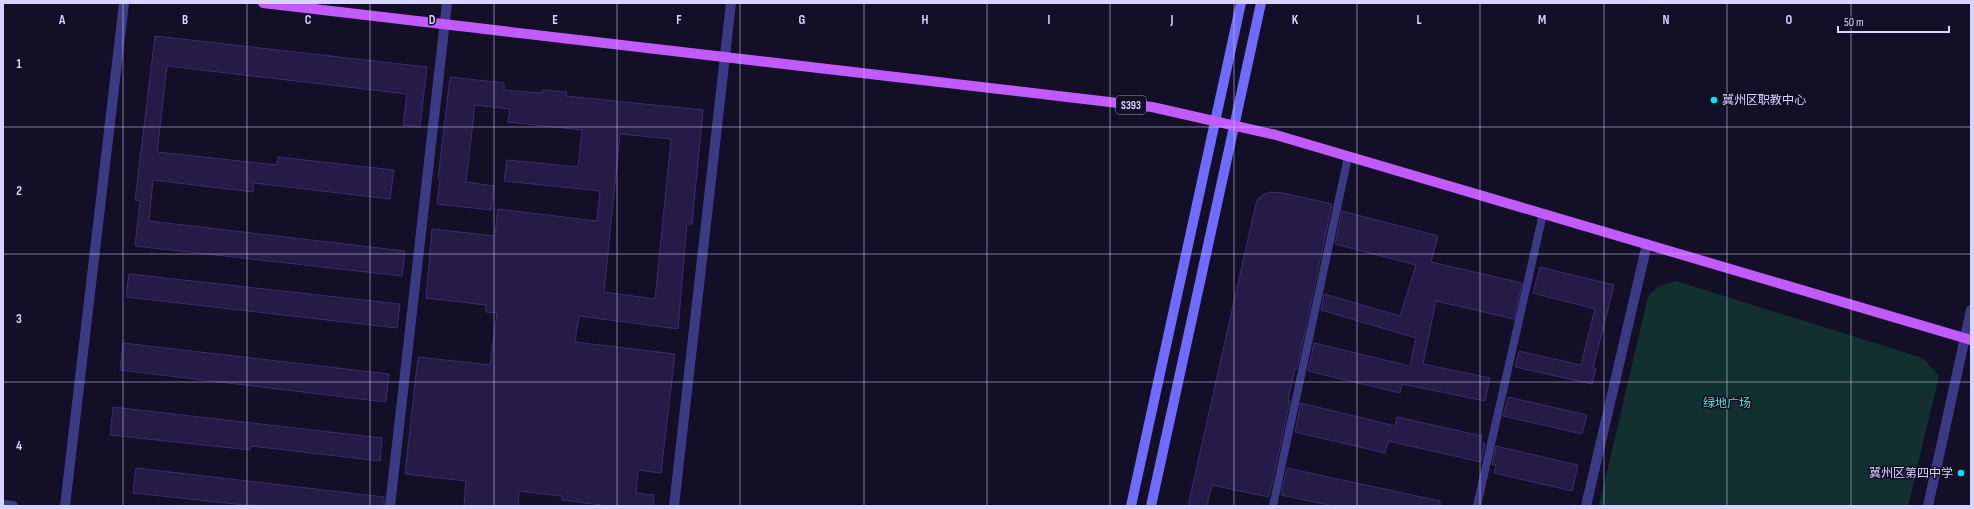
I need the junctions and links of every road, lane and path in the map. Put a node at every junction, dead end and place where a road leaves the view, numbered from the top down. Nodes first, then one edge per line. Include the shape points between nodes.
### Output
1 (124, 3) edge
2 (263, 3) edge
3 (447, 3) edge
4 (731, 3) edge
5 (1241, 3) edge
6 (1261, 3) edge
7 (444, 25) junction
8 (724, 58) junction
9 (1216, 120) junction
10 (1234, 124) junction
11 (1348, 157) junction
12 (1544, 214) junction
13 (1647, 244) junction
14 (1971, 310) edge
15 (1968, 339) edge
16 (3, 505) edge
17 (13, 506) edge
18 (65, 506) edge
19 (390, 506) edge
20 (674, 506) edge
21 (1132, 506) edge
22 (1151, 506) edge
23 (1273, 506) edge
24 (1476, 506) edge
25 (1586, 506) edge
26 (1928, 506) edge

1 - 18 street
2 - 7 main road, S393
3 - 7 street
4 - 8 street
5 - 9 main road
6 - 10 main road
7 - 8 main road, S393
7 - 19 street
8 - 9 main road, S393 via 1152,107
8 - 20 street
9 - 10 main road, S393
9 - 21 main road
10 - 11 main road, S393
10 - 22 main road
11 - 12 main road, S393
11 - 23 lane
12 - 13 main road, S393
12 - 24 lane
13 - 15 main road, S393
13 - 25 street
14 - 15 street
15 - 26 street
16 - 17 street

